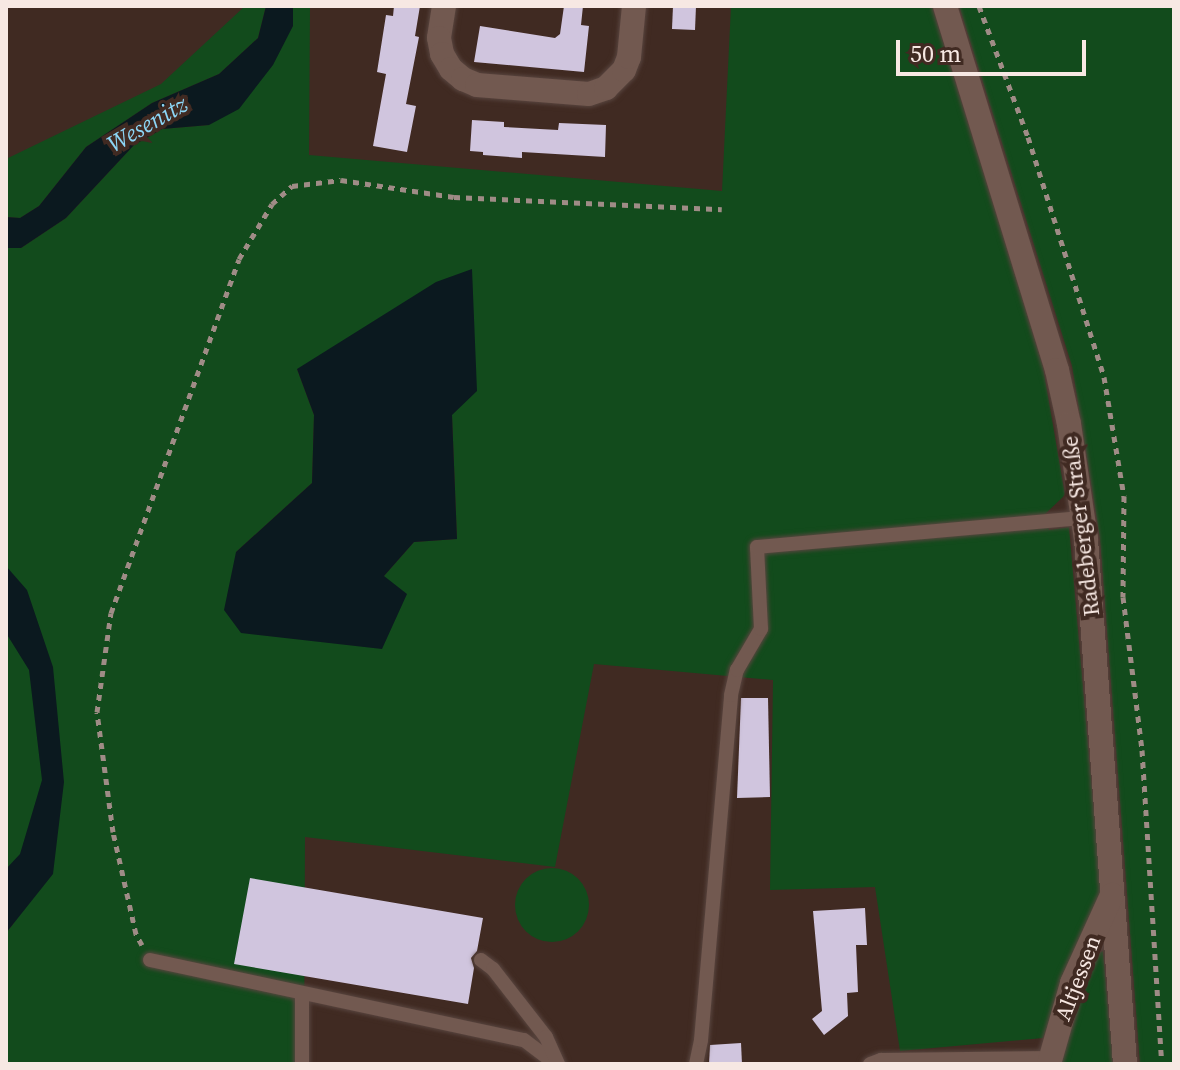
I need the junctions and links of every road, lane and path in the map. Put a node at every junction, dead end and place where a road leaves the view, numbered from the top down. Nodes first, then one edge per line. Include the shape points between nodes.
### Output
1 (444, 6) edge
2 (634, 6) edge
3 (945, 6) edge
4 (722, 209) dead end
5 (1083, 518) junction
6 (1113, 893) junction
7 (150, 960) joint
8 (481, 960) dead end
9 (302, 994) junction
10 (1049, 1061) edge
11 (302, 1064) edge
12 (557, 1064) edge
13 (696, 1064) edge
14 (870, 1064) edge
15 (1125, 1064) edge

1 - 2 street via 442,54 463,79 477,85 589,94 606,88 624,70
3 - 5 street, Radeberger Straße via 1057,370
4 - 7 path via 454,197 341,180 292,186 272,204 239,259 111,613 97,712 113,832 136,934
5 - 6 street, Radeberger Straße
5 - 13 lane via 757,547 761,629 737,670 731,695
6 - 10 street, Altjessen via 1072,983
6 - 15 street, Radeberger Straße
7 - 9 lane
8 - 12 lane via 546,1037
9 - 11 lane
9 - 12 lane via 524,1040
10 - 14 lane

